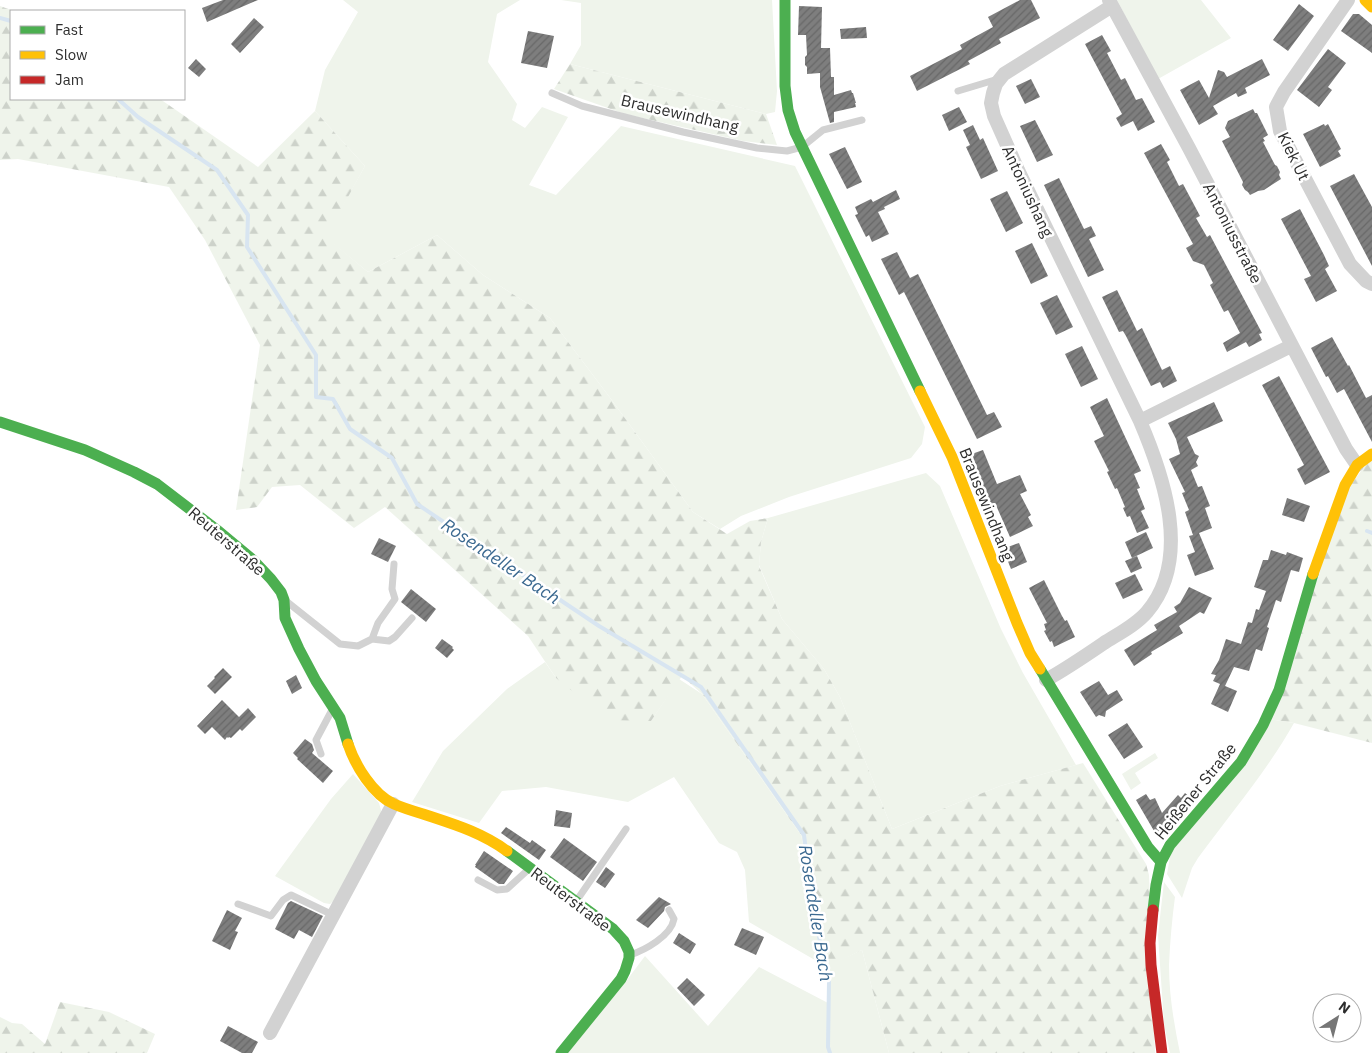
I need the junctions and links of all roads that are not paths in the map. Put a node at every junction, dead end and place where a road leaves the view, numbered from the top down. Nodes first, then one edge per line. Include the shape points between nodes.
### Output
1 (785, 0) edge
2 (1348, 0) edge
3 (1365, 0) edge
4 (1111, 3) edge
5 (1372, 8) edge
6 (1000, 78) junction
7 (958, 91) dead end
8 (552, 93) dead end
9 (862, 120) dead end
10 (802, 147) junction
11 (1372, 284) edge
12 (1291, 346) junction
13 (1140, 421) junction
14 (0, 422) edge
15 (1372, 454) edge
16 (1357, 465) junction
17 (394, 564) dead end
18 (284, 600) junction
19 (412, 618) dead end
20 (372, 638) junction
21 (1046, 680) junction
22 (334, 707) junction
23 (321, 754) dead end
24 (393, 804) junction
25 (626, 829) dead end
26 (1161, 862) junction
27 (530, 868) junction
28 (478, 880) dead end
29 (576, 902) junction
30 (238, 904) dead end
31 (669, 910) dead end
32 (333, 915) junction
33 (630, 955) junction
34 (270, 1033) dead end
35 (561, 1053) edge
36 (1162, 1053) edge

1 - 10 street, Brausewindhang via 786,99
2 - 11 street, Kiek Ut via 1276,107 1280,131 1350,264
3 - 5 street
4 - 6 street
4 - 12 street, Antoniusstraße
6 - 7 lane
6 - 13 street, Antoniushang via 991,103 994,116
8 - 10 lane, Brausewindhang via 582,106 683,132 758,148 787,151
9 - 10 lane via 822,130
10 - 21 street, Brausewindhang via 952,457 1017,623
12 - 13 street
12 - 16 street, Antoniusstraße
13 - 21 street, Antoniushang via 1155,458 1168,511 1171,554 1164,583 1156,601 1131,626
14 - 18 street, Reuterstraße via 85,450 157,484 253,560 271,579
15 - 16 street, Heißener Straße
16 - 26 street, Heißener Straße via 1338,501 1279,690 1263,726 1241,762 1170,845
17 - 20 lane via 392,589 395,599
18 - 20 lane via 340,644 358,646
18 - 22 street, Reuterstraße via 285,618 299,649
19 - 20 lane via 389,641
21 - 26 street, Brausewindhang via 1148,847
22 - 23 lane via 316,740
22 - 24 street, Reuterstraße via 362,774 381,796
24 - 27 street, Reuterstraße via 469,829 496,843
24 - 32 street
25 - 29 lane
26 - 36 street, Heißener Straße via 1150,943
27 - 28 lane via 507,889 497,890
27 - 29 street, Reuterstraße
29 - 33 street, Reuterstraße via 613,930 628,946
30 - 32 lane via 271,916 290,895
31 - 33 lane via 673,926 644,950
32 - 34 street
33 - 35 street via 621,979

